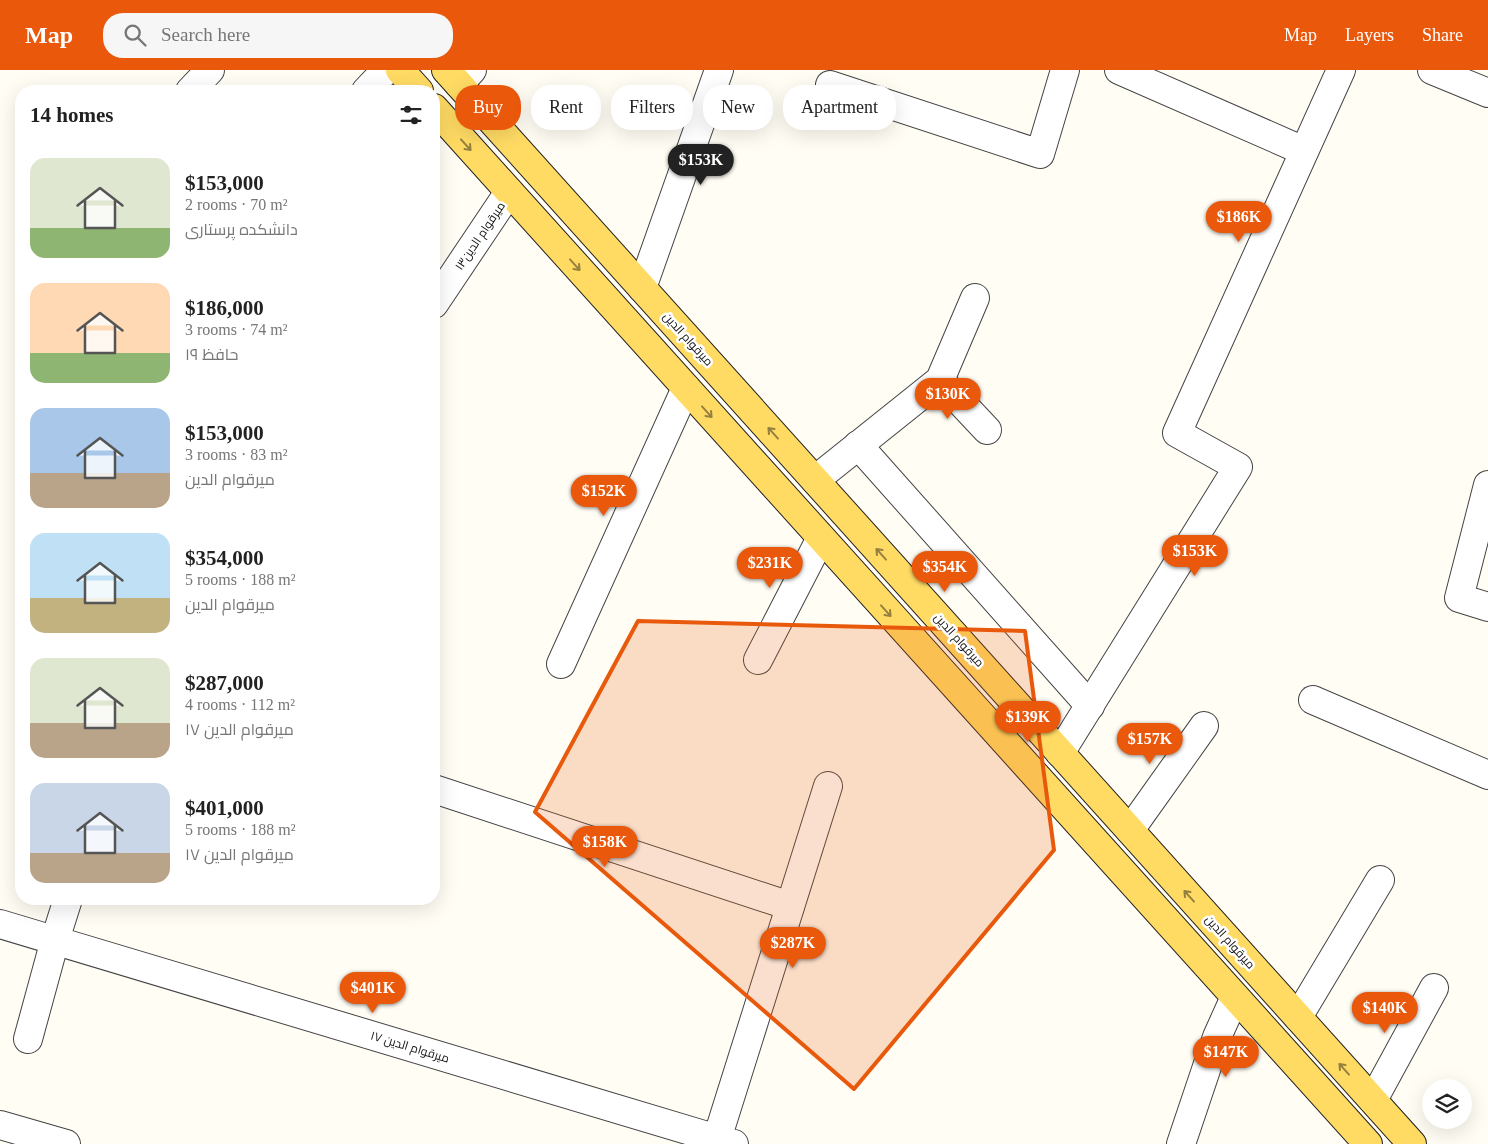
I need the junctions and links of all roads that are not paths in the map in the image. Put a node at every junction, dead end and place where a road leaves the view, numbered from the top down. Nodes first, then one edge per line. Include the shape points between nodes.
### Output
1 (210, 70) edge
2 (386, 70) edge
3 (400, 70) edge
4 (719, 70) edge
5 (1064, 70) edge
6 (1119, 70) edge
7 (1341, 70) edge
8 (1432, 70) edge
9 (459, 75) edge
10 (196, 85) edge
11 (372, 85) edge
12 (414, 85) edge
13 (1488, 93) edge
14 (896, 107) edge
15 (440, 115) edge
16 (1304, 151) junction
17 (509, 192) junction
18 (642, 288) junction
19 (440, 295) edge
20 (975, 298) dead end
21 (940, 380) junction
22 (686, 388) junction
23 (987, 430) dead end
24 (858, 445) junction
25 (815, 480) junction
26 (1488, 485) edge
27 (820, 538) junction
28 (1488, 607) edge
29 (758, 660) dead end
30 (561, 664) dead end
31 (1313, 700) dead end
32 (1090, 706) junction
33 (1022, 711) junction
34 (1204, 726) dead end
35 (996, 733) junction
36 (1060, 753) junction
37 (1079, 774) junction
38 (1488, 775) edge
39 (828, 786) dead end
40 (440, 791) edge
41 (1052, 794) junction
42 (1130, 830) junction
43 (1380, 880) dead end
44 (66, 905) edge
45 (790, 906) junction
46 (0, 924) edge
47 (55, 940) junction
48 (1434, 988) dead end
49 (1235, 997) junction
50 (1298, 1017) junction
51 (28, 1039) dead end
52 (1373, 1100) junction
53 (0, 1125) edge
54 (686, 1137) edge
55 (725, 1141) edge
56 (66, 1144) edge
57 (1182, 1144) edge
58 (1368, 1144) edge
59 (1412, 1144) edge

1 - 10 street
2 - 11 street
3 - 12 main road
4 - 18 street
5 - 14 street via 1040,154
6 - 16 street
7 - 16 street
8 - 13 street
9 - 18 main road, میرقوام الدین
15 -> 17 main road
16 - 32 street via 1177,433 1238,467
17 - 19 street, میرقوام الدین۱۳
17 -> 22 main road
25 -> 18 main road, میرقوام الدین
20 - 21 street
21 - 23 street
21 - 24 street
22 -> 27 main road
22 - 30 street
24 - 25 street
24 - 32 street
33 -> 25 main road, میرقوام الدین
26 - 28 street via 1459,598
27 - 29 street
27 -> 35 main road
31 - 38 street
32 - 36 street
33 - 35 main road via 1018,723 1009,730
33 - 36 main road, میرقوام الدین
34 - 42 street
35 - 41 main road
36 - 37 main road, میرقوام الدین
37 - 41 main road via 1066,774 1056,782
37 - 42 main road, میرقوام الدین
39 - 45 street
40 - 45 street
41 - 49 main road
50 -> 42 main road, میرقوام الدین
43 - 50 street
44 - 47 street
45 - 55 street
46 - 47 street, میرقوام الدین ۱۷
47 - 51 street
47 - 54 street, میرقوام الدین ۱۷
48 - 52 street
49 - 57 street via 1218,1036
49 - 58 main road
52 -> 50 main road, میرقوام الدین
52 - 59 main road, میرقوام الدین
53 - 56 street
54 - 55 street, میرقوام الدین ۱۷

